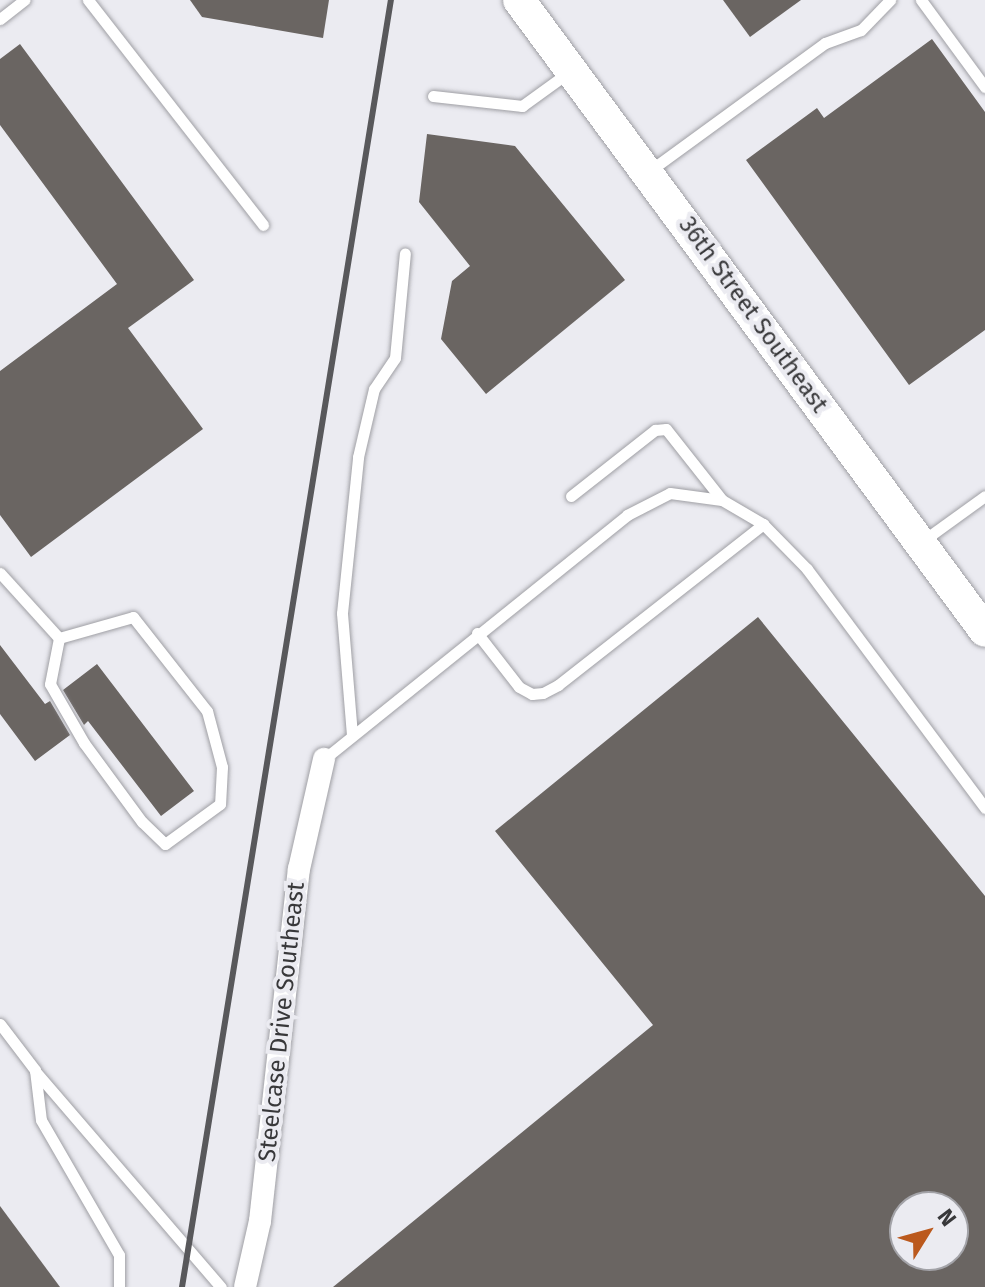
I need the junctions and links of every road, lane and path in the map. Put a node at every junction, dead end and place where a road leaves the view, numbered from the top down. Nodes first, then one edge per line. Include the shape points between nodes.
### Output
1 (24, 0) edge
2 (88, 0) edge
3 (519, 0) edge
4 (890, 0) edge
5 (921, 0) edge
6 (0, 19) edge
7 (572, 70) junction
8 (985, 87) edge
9 (433, 96) dead end
10 (648, 172) junction
11 (263, 225) dead end
12 (405, 253) dead end
13 (571, 496) dead end
14 (985, 496) edge
15 (722, 500) junction
16 (763, 524) junction
17 (920, 543) junction
18 (0, 573) edge
19 (985, 631) edge
20 (477, 633) junction
21 (59, 638) junction
22 (352, 735) junction
23 (324, 759) joint
24 (985, 808) edge
25 (0, 1024) edge
26 (35, 1070) junction
27 (119, 1287) edge
28 (221, 1287) edge
29 (245, 1287) edge

1 - 6 lane
2 - 11 lane
3 - 7 street, 36th Street Southeast
4 - 10 lane via 861,30 825,43
5 - 8 lane
7 - 9 lane via 522,106
7 - 10 street, 36th Street Southeast
10 - 17 street, 36th Street Southeast
12 - 22 lane via 395,358 374,389 358,457 342,613
13 - 15 lane via 655,430 666,429
14 - 17 lane
15 - 16 lane
15 - 20 lane via 670,493 627,515
16 - 20 lane via 543,693 519,687
16 - 24 lane via 807,569
17 - 19 street, 36th Street Southeast
18 - 21 lane
20 - 22 lane
21 - 21 lane via 50,684 84,743 142,822 165,844 220,804 222,767 207,711 133,617
22 - 23 lane
23 - 29 street, Steelcase Drive Southeast via 299,869 260,1221
25 - 26 lane
26 - 27 lane via 41,1120 119,1255
26 - 28 lane

